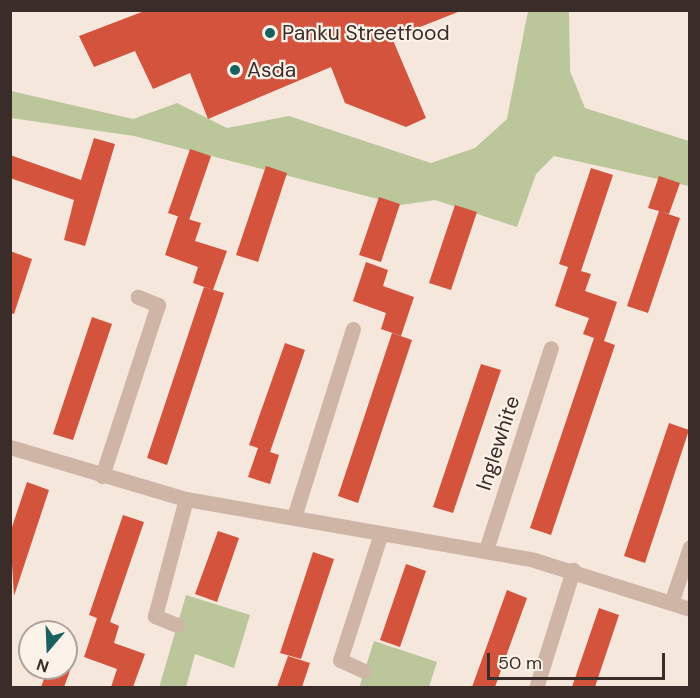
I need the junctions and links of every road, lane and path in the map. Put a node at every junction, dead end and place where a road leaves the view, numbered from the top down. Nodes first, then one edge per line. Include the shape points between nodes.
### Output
1 (138, 297) dead end
2 (353, 329) dead end
3 (551, 348) dead end
4 (10, 447) edge
5 (102, 476) junction
6 (186, 499) junction
7 (294, 517) junction
8 (381, 533) junction
9 (690, 547) edge
10 (486, 550) junction
11 (573, 570) junction
12 (671, 603) junction
13 (690, 609) edge
14 (177, 625) dead end
15 (364, 671) dead end
16 (536, 687) edge

1 - 5 street via 158,305
2 - 7 street
3 - 10 street, Inglewhite
4 - 5 street
5 - 6 street
6 - 7 street
6 - 14 street via 154,616
7 - 8 street
8 - 10 street
8 - 15 street via 340,660
9 - 12 street
10 - 11 street
11 - 12 street
11 - 16 street
12 - 13 street

